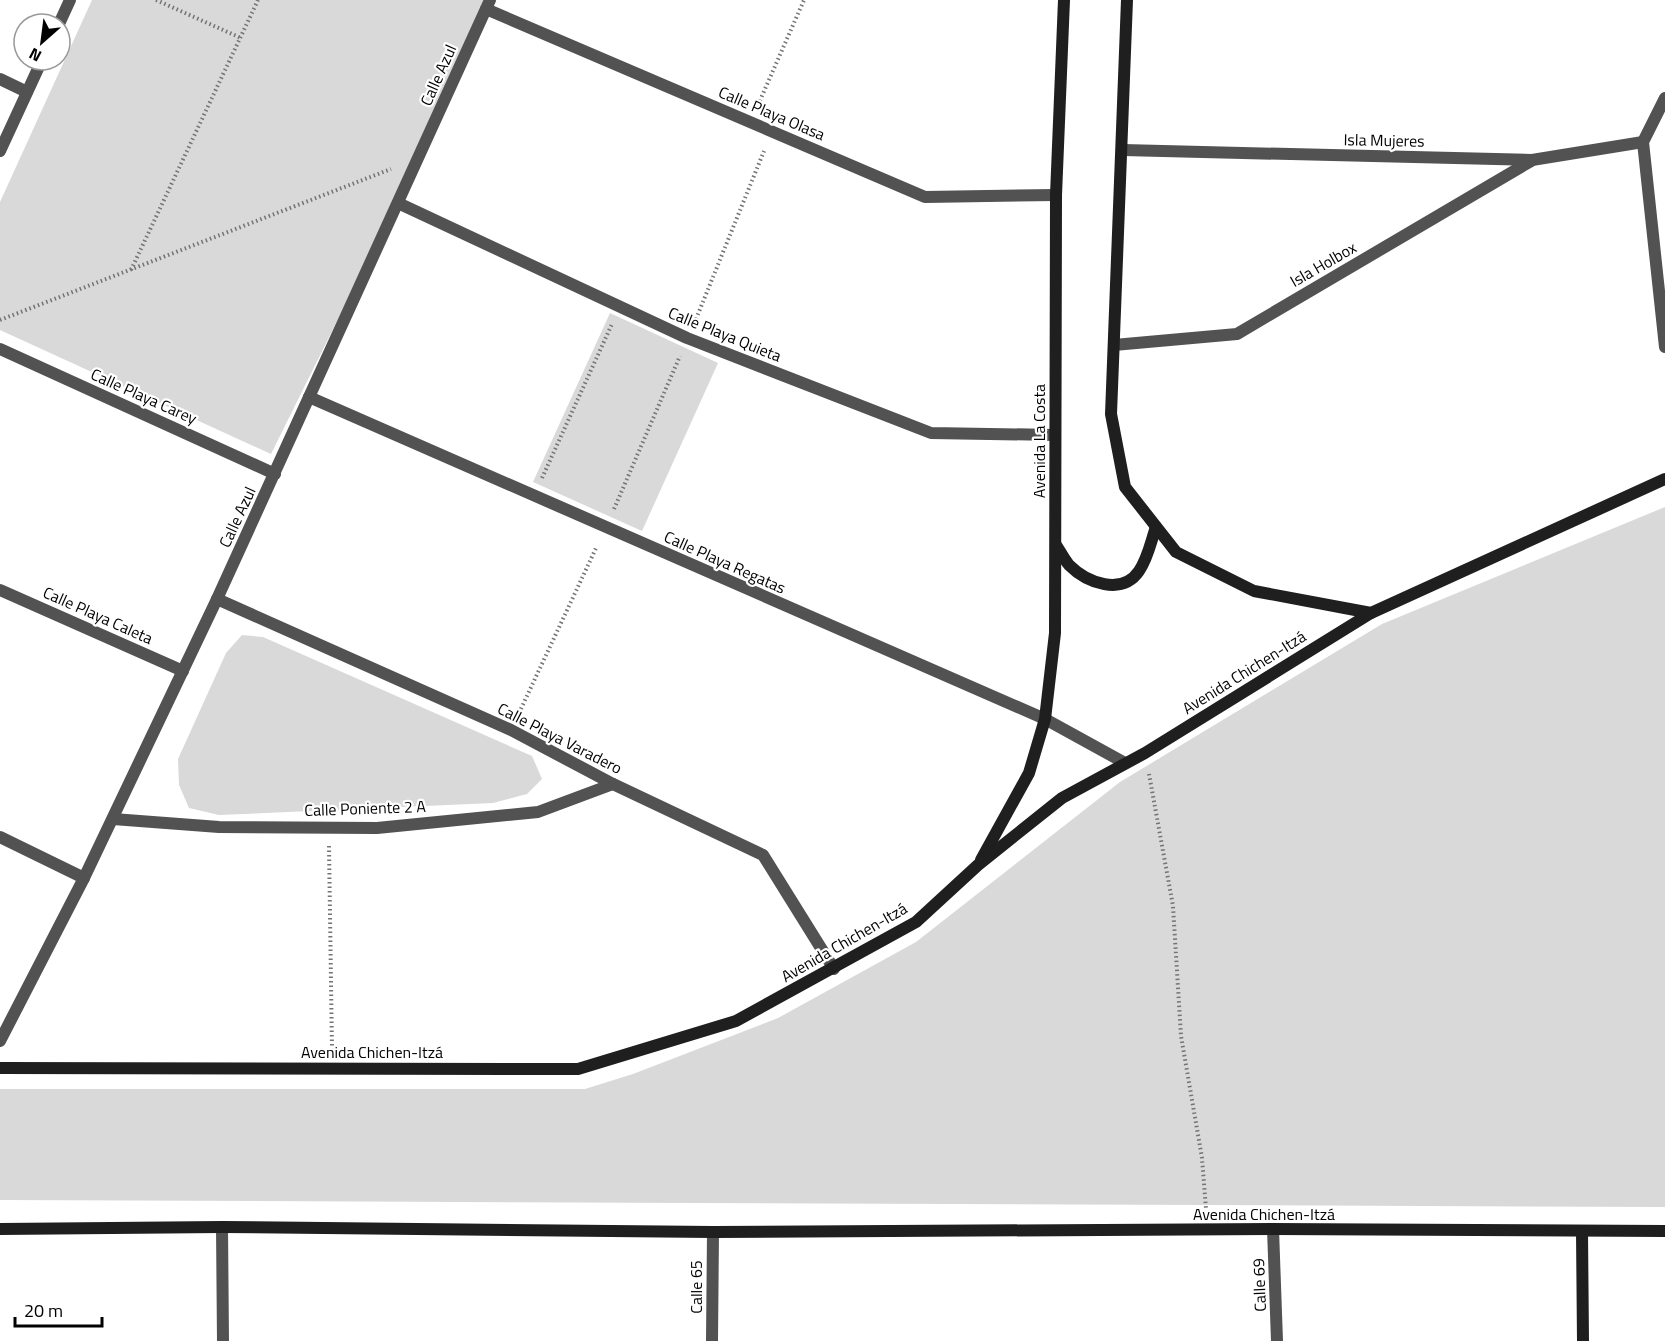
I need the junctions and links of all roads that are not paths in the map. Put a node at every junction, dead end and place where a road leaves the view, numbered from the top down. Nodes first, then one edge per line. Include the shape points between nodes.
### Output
1 (1064, 0) edge
2 (1127, 0) edge
3 (488, 4) edge
4 (36, 72) edge
5 (0, 79) edge
6 (27, 92) junction
7 (1665, 98) edge
8 (1643, 142) junction
9 (1123, 150) junction
10 (0, 151) edge
11 (1532, 160) junction
12 (1056, 195) junction
13 (398, 203) junction
14 (1114, 345) junction
15 (1665, 347) edge
16 (0, 349) edge
17 (309, 397) junction
18 (1055, 435) junction
19 (275, 474) junction
20 (1665, 479) edge
21 (1156, 527) junction
22 (1056, 545) junction
23 (0, 590) edge
24 (217, 599) junction
25 (1371, 612) junction
26 (183, 671) junction
27 (1044, 719) junction
28 (1125, 764) junction
29 (613, 784) junction
30 (113, 819) junction
31 (0, 837) edge
32 (978, 866) junction
33 (84, 878) junction
34 (834, 969) junction
35 (0, 1041) edge
36 (0, 1068) edge
37 (222, 1227) junction
38 (0, 1228) edge
39 (1273, 1229) junction
40 (1665, 1231) edge
41 (712, 1232) junction
42 (1582, 1232) junction
43 (223, 1341) edge
44 (712, 1341) edge
45 (1277, 1341) edge
46 (1583, 1341) edge

1 - 12 main road, Avenida La Costa
2 - 9 main road
3 - 12 street, Calle Playa Olasa via 925,197
3 - 13 street, Calle Azul
4 - 6 street
5 - 6 street
6 - 10 street
7 - 8 street
8 - 11 street, Isla Mujeres
8 - 15 street
9 - 11 street, Isla Mujeres
9 - 14 main road
11 - 14 street, Isla Holbox via 1237,334
12 - 18 main road, Avenida La Costa
13 - 17 street, Calle Azul
13 - 18 street, Calle Playa Quieta via 687,338 931,433
14 - 21 main road via 1111,414 1125,487
16 - 19 street, Calle Playa Carey
17 - 19 street, Calle Azul
17 - 27 street, Calle Playa Regatas
18 - 22 main road, Avenida La Costa
19 - 24 street, Calle Azul
20 - 25 main road, Avenida Chichen-Itzá
21 - 22 main road via 1145,562 1126,583 1109,586 1093,581 1070,565
21 - 25 main road via 1176,552 1254,591
22 - 27 main road, Avenida La Costa via 1055,633
23 - 26 street, Calle Playa Caleta
24 - 26 street, Calle Azul
24 - 29 street, Calle Playa Varadero via 511,730
25 - 28 main road, Avenida Chichen-Itzá
26 - 30 street, Calle Azul
27 - 28 street, Calle Playa Regatas
27 - 32 main road, Avenida La Costa via 1029,772
28 - 32 main road, Avenida Chichen-Itzá via 1062,798
29 - 30 street, Calle Poniente 2 A via 538,812 377,828 219,827
29 - 34 street, Calle Playa Varadero via 763,855
30 - 33 street, Calle Azul
31 - 33 street
32 - 34 main road, Avenida Chichen-Itzá via 916,922
33 - 35 street, Calle Azul
34 - 36 main road, Avenida Chichen-Itzá via 736,1021 578,1069
37 - 38 main road, Avenida Chichen-Itzá
37 - 41 main road, Avenida Chichen-Itzá
37 - 43 street
39 - 41 main road, Avenida Chichen-Itzá
39 - 42 main road, Avenida Chichen-Itzá
39 - 45 street, Calle 69
40 - 42 main road, Avenida Chichen-Itzá
41 - 44 street, Calle 65
42 - 46 main road

